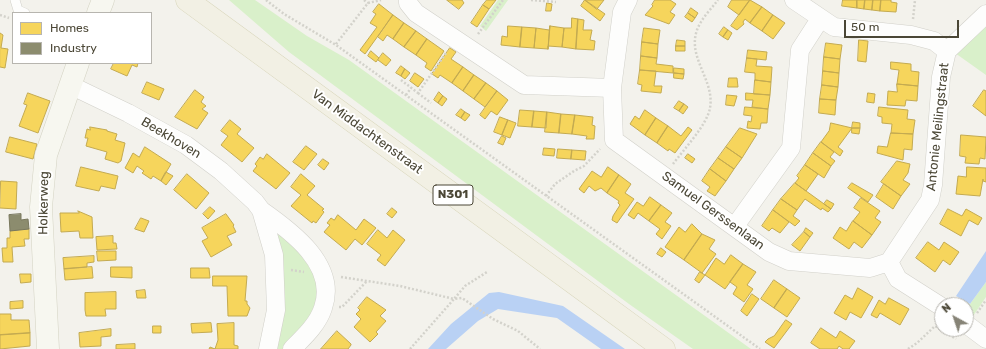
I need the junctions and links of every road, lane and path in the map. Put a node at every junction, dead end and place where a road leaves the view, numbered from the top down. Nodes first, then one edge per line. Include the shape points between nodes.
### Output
1 (15, 0) edge
2 (187, 0) edge
3 (266, 0) edge
4 (364, 0) edge
5 (381, 0) edge
6 (408, 0) edge
7 (503, 0) edge
8 (531, 0) edge
9 (628, 0) edge
10 (718, 0) edge
11 (794, 0) edge
12 (556, 2) dead end
13 (368, 3) junction
14 (23, 12) edge
15 (986, 14) edge
16 (820, 19) junction
17 (336, 44) junction
18 (462, 44) junction
19 (947, 51) junction
20 (78, 64) edge
21 (401, 80) dead end
22 (70, 85) junction
23 (411, 88) junction
24 (612, 88) junction
25 (418, 93) junction
26 (406, 95) junction
27 (431, 103) dead end
28 (614, 140) junction
29 (664, 175) junction
30 (546, 196) junction
31 (261, 210) junction
32 (735, 226) junction
33 (889, 262) junction
34 (487, 272) dead end
35 (324, 274) junction
36 (367, 281) junction
37 (454, 299) junction
38 (934, 303) edge
39 (323, 308) junction
40 (974, 330) edge
41 (986, 339) edge
42 (958, 340) dead end
43 (48, 349) edge
44 (268, 349) edge
45 (292, 349) edge
46 (410, 349) edge
47 (540, 349) edge
48 (664, 349) edge
49 (760, 349) edge
50 (908, 349) edge

1 - 14 lane via 18,10
2 - 48 main road, Van Middachtenstraat / N301
3 - 17 path via 284,14
4 - 13 path
5 - 13 path
6 - 18 street via 416,12
7 - 18 path
8 - 12 path
9 - 24 street via 622,12
10 - 29 path via 702,22 696,35 695,48 709,86 710,110 703,124
11 - 16 street
13 - 17 path
15 - 19 street
16 - 19 street via 834,27 912,35 934,41
16 - 32 street via 800,50 791,148
17 - 26 path
18 - 24 street via 524,85
18 - 25 path
19 - 33 street, Antonie Meilingstraat via 941,77 930,200
20 - 22 street, Holkerweg
21 - 23 path
22 - 31 street, Beekhoven via 186,145 221,171
22 - 43 street, Holkerweg via 46,155 41,207
23 - 25 path
23 - 26 path
24 - 28 street
25 - 27 path
26 - 30 path
28 - 29 street, Samuel Gerssenlaan
28 - 30 path via 584,166 555,184
29 - 32 street, Samuel Gerssenlaan
30 - 49 path
31 - 35 street, Beekhoven via 289,231
31 - 44 street, Beekhoven via 274,255 276,310
32 - 33 street, Samuel Gerssenlaan via 769,252 789,261 870,268
33 - 38 street via 898,279
34 - 37 path via 465,286
35 - 36 path
35 - 39 street via 327,288
36 - 37 path
36 - 39 path via 342,307
37 - 46 path
37 - 47 path via 462,298 493,319 518,331
39 - 45 street via 309,331
40 - 41 street
42 - 50 path via 935,326

